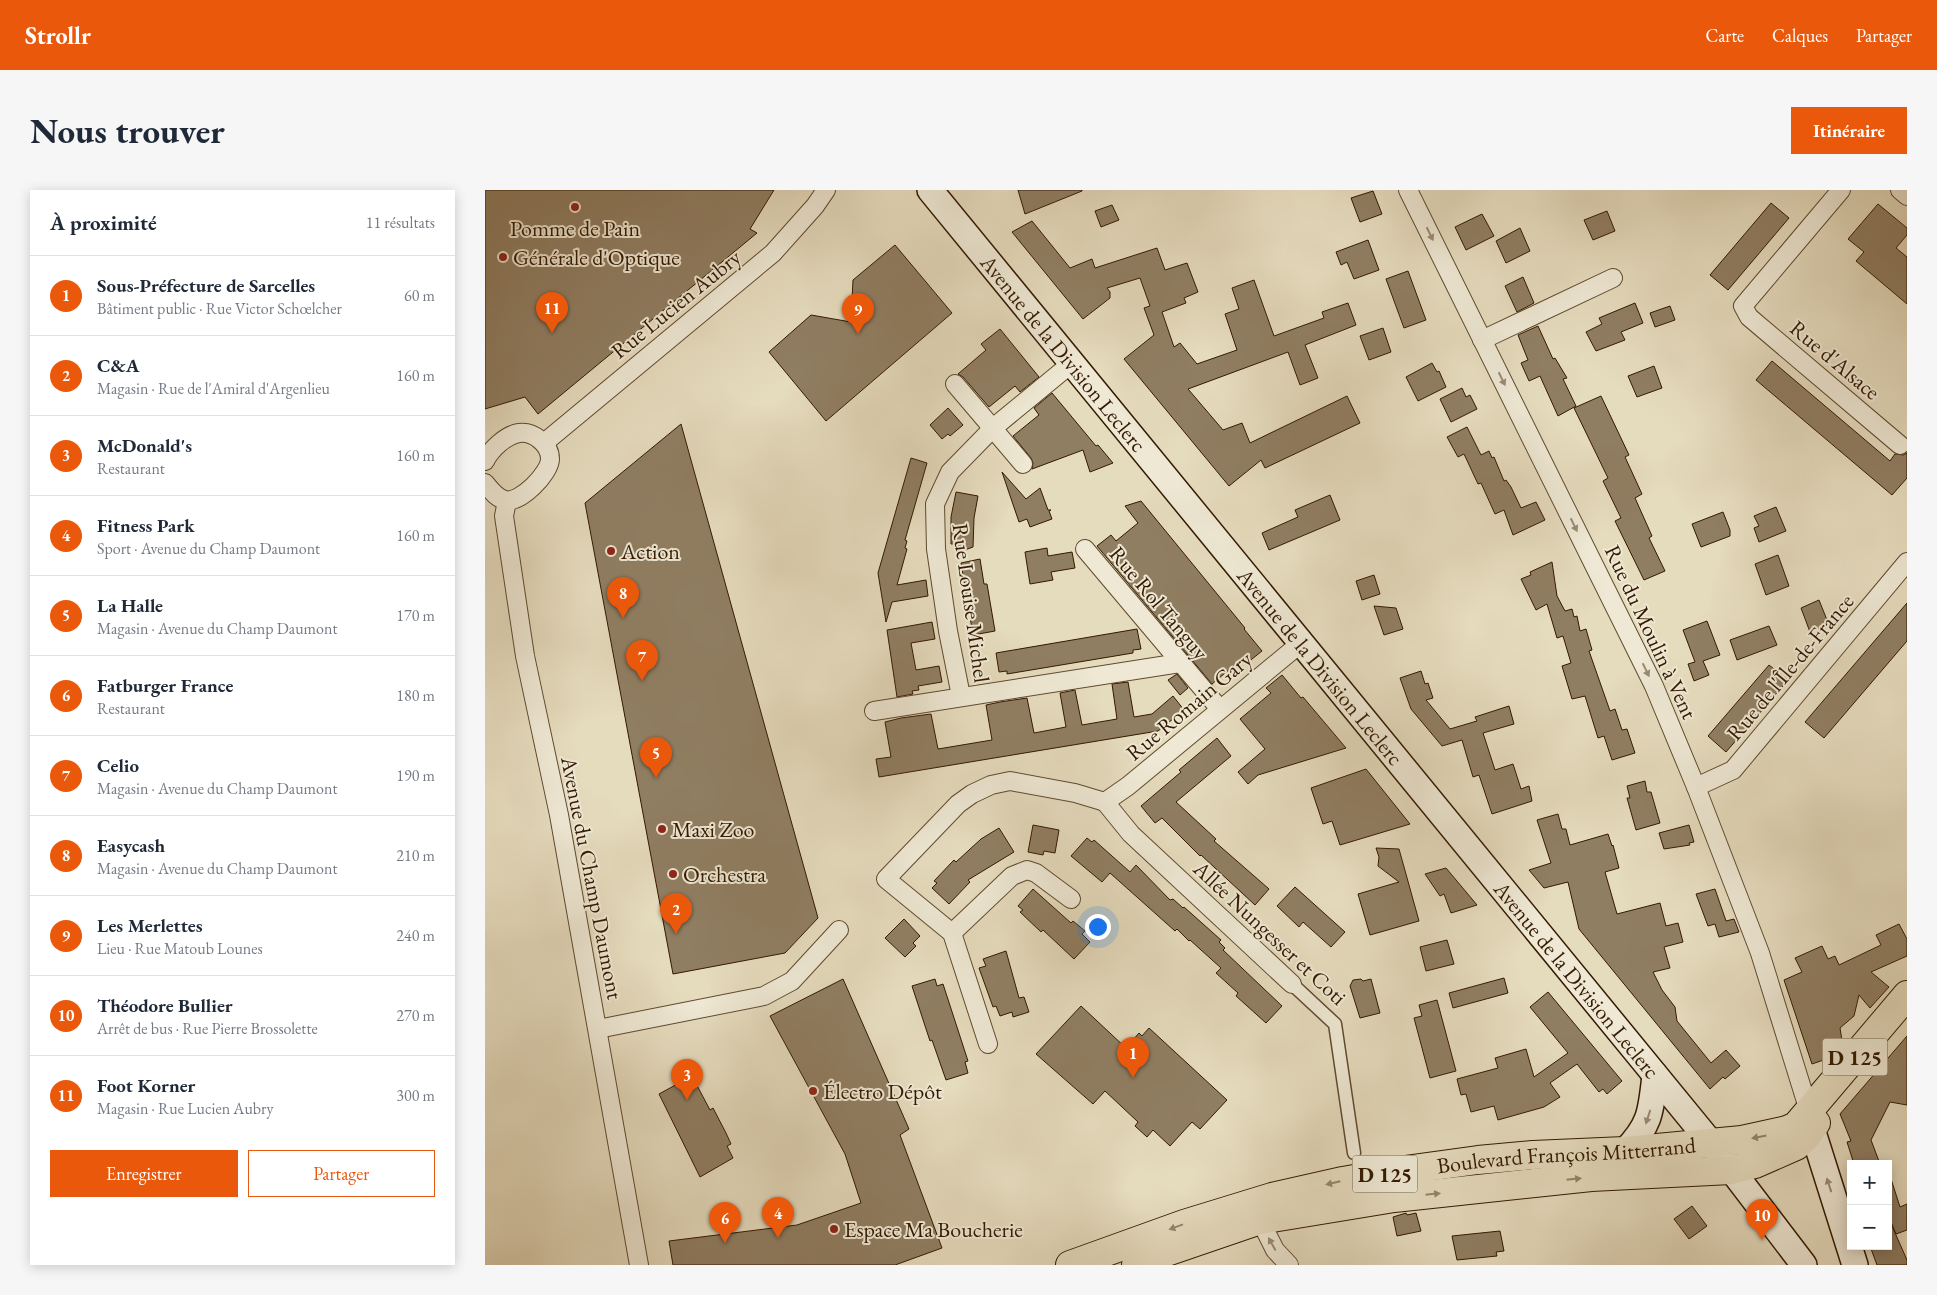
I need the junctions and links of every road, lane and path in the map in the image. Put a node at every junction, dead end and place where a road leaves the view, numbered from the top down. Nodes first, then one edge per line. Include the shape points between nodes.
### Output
1 (826, 190) edge
2 (930, 190) edge
3 (1408, 190) edge
4 (1841, 190) edge
5 (1900, 190) edge
6 (1907, 196) edge
7 (1613, 278) dead end
8 (1482, 340) junction
9 (1071, 363) junction
10 (955, 384) dead end
11 (993, 428) junction
12 (544, 443) junction
13 (1901, 445) dead end
14 (485, 462) edge
15 (1023, 464) dead end
16 (485, 483) edge
17 (507, 501) junction
18 (1085, 549) dead end
19 (1907, 562) edge
20 (1301, 643) junction
21 (1179, 663) junction
22 (961, 696) junction
23 (1219, 708) junction
24 (874, 711) dead end
25 (1697, 787) junction
26 (1105, 802) junction
27 (1071, 900) dead end
28 (839, 930) dead end
29 (951, 934) junction
30 (1291, 984) joint
31 (1907, 995) edge
32 (1907, 1019) edge
33 (598, 1029) junction
34 (988, 1044) dead end
35 (1655, 1075) junction
36 (1808, 1120) junction
37 (1711, 1143) junction
38 (1625, 1151) junction
39 (1354, 1153) dead end
40 (1731, 1170) junction
41 (1259, 1220) junction
42 (639, 1265) edge
43 (1070, 1265) edge
44 (1136, 1265) edge
45 (1289, 1265) edge
46 (1804, 1265) edge
47 (1855, 1265) edge

1 - 12 street, Rue Lucien Aubry via 773,253
2 - 9 main road, Avenue de la Division Leclerc
3 -> 8 street, Rue du Moulin à Vent
4 - 13 street, Rue d'Alsace via 1743,306 1749,317
5 - 6 street
7 - 8 street
8 -> 25 street, Rue du Moulin à Vent via 1654,686
9 - 11 street, Rue Louise Michel
9 - 20 main road, Avenue de la Division Leclerc
10 - 11 street
11 - 15 street
11 - 22 street, Rue Louise Michel via 950,472 935,504 936,549
12 - 14 street via 525,432 510,434
12 - 17 street via 551,458 548,470 522,497
16 - 17 street via 495,495
17 - 33 street, Avenue du Champ Daumont via 504,516 525,656 559,815
18 - 21 street, Rue Rol Tanguy
19 - 25 street, Rue de l'Île-de-France via 1733,770
20 - 23 street, Rue Romain Gary
20 - 35 main road, Avenue de la Division Leclerc
21 - 22 street
21 - 23 street, Rue Rol Tanguy
22 - 24 street
23 - 26 street, Rue Romain Gary
25 - 36 street, Rue du Moulin à Vent via 1760,953
26 - 29 street via 1010,781 991,785 958,804 886,879
26 - 30 street, Allée Nungesser et Coti via 1131,834
27 - 29 street via 1036,873 1027,870 1012,876
28 - 33 street via 792,981 764,996
29 - 34 street
30 - 39 street, Allée Nungesser et Coti via 1335,1024
31 - 36 main road, D 125
32 - 36 main road, D 125 via 1826,1110
33 - 42 street, Avenue du Champ Daumont
35 - 37 main road, Avenue de la Division Leclerc
35 -> 38 main road via 1651,1112 1639,1136
36 -> 37 main road, Boulevard François Mitterrand / D 125 via 1773,1134
36 - 40 main road, Boulevard François Mitterrand / D 125 via 1796,1146 1755,1164
47 -> 36 main road
37 - 38 main road, Boulevard François Mitterrand / D 125
37 - 40 main road, Avenue de la Division Leclerc
38 -> 43 main road, Boulevard François Mitterrand / D 125 via 1478,1160 1343,1181 1272,1197 1184,1224
41 -> 40 main road, Boulevard François Mitterrand / D 125 via 1394,1198 1591,1177
40 - 46 main road, Avenue de la Division Leclerc
41 - 44 main road, Boulevard François Mitterrand / D 125
45 -> 41 street via 1275,1250

